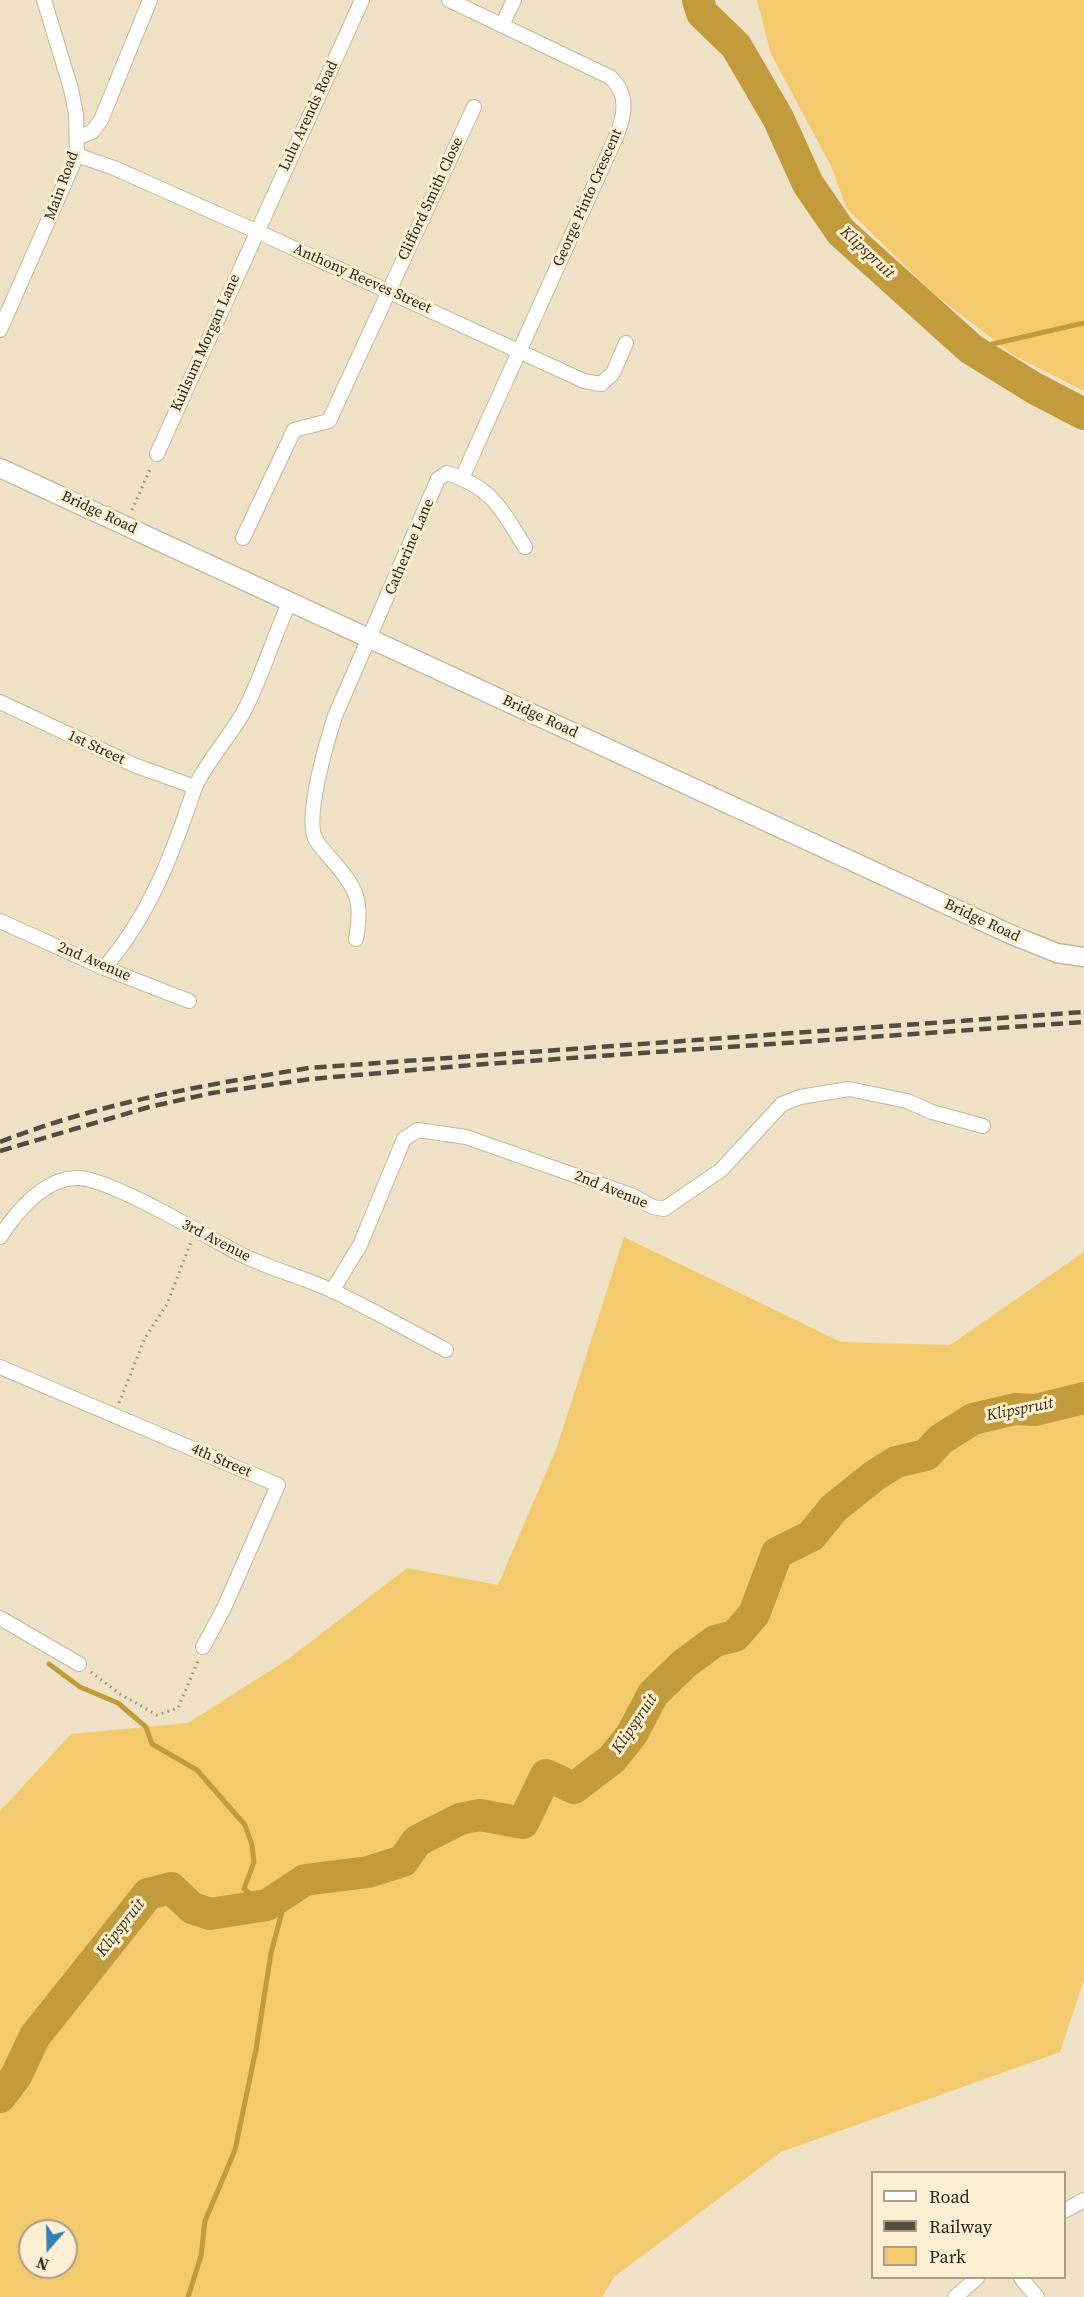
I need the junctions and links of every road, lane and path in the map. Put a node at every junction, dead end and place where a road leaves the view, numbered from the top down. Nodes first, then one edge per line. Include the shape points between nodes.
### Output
1 (44, 0) edge
2 (150, 0) edge
3 (362, 0) edge
4 (449, 0) edge
5 (514, 0) edge
6 (502, 25) junction
7 (474, 107) dead end
8 (78, 137) junction
9 (77, 155) junction
10 (256, 231) junction
11 (388, 291) junction
12 (0, 330) edge
13 (626, 343) dead end
14 (519, 351) junction
15 (157, 454) joint
16 (0, 468) edge
17 (462, 478) junction
18 (125, 525) junction
19 (243, 538) dead end
20 (525, 547) dead end
21 (290, 602) junction
22 (371, 639) junction
23 (0, 702) edge
24 (195, 787) junction
25 (0, 921) edge
26 (356, 939) dead end
27 (1084, 957) edge
28 (104, 968) junction
29 (189, 1001) dead end
30 (983, 1126) dead end
31 (196, 1231) junction
32 (0, 1237) edge
33 (332, 1291) junction
34 (446, 1350) dead end
35 (0, 1367) edge
36 (114, 1415) junction
37 (0, 1618) edge
38 (202, 1647) joint
39 (80, 1664) joint
40 (1084, 2199) edge
41 (1066, 2210) edge
42 (975, 2279) edge
43 (1023, 2279) edge
44 (955, 2297) edge
45 (1037, 2297) edge

1 - 8 street, Main Road via 65,63
2 - 8 street via 101,120 92,132
3 - 10 street, Lulu Arends Road
4 - 6 street, George Pinto Crescent
5 - 6 street
6 - 14 street, George Pinto Crescent via 610,77 620,86 624,97 616,137
7 - 11 street, Clifford Smith Close
8 - 9 street, Main Road
9 - 10 street, Anthony Reeves Street
9 - 12 street, Main Road
10 - 11 street, Anthony Reeves Street
10 - 15 street, Kuilsum Morgan Lane
11 - 14 street, Anthony Reeves Street
11 - 19 street, Clifford Smith Close via 329,421 294,430
13 - 14 street, Anthony Reeves Street via 614,373 602,384 584,381
14 - 17 street
15 - 18 path
16 - 18 street, Bridge Road
17 - 20 street via 495,499
17 - 22 street, Catherine Lane via 447,473 438,479
18 - 21 street, Bridge Road
21 - 22 street, Bridge Road
21 - 24 street via 257,686
22 - 26 street via 328,737 313,818 315,838 356,891 360,917
22 - 27 street, Bridge Road via 1012,935 1057,953
23 - 24 street, 1st Street via 134,765
24 - 28 street via 157,890 134,930
25 - 28 street, 2nd Avenue
28 - 29 street, 2nd Avenue
30 - 33 street, 2nd Avenue via 907,1101 849,1089 800,1097 782,1104 722,1170 664,1209 466,1137 418,1130 404,1139 360,1245
31 - 32 street, 3rd Avenue via 116,1189 80,1178 39,1192
31 - 33 street, 3rd Avenue
31 - 36 path via 167,1304 145,1338
33 - 34 street, 3rd Avenue
35 - 36 street, 4th Street
36 - 38 street, 4th Street via 278,1485 224,1608
37 - 39 street
38 - 39 path via 178,1708 157,1715
40 - 41 street
42 - 44 street
43 - 45 street

